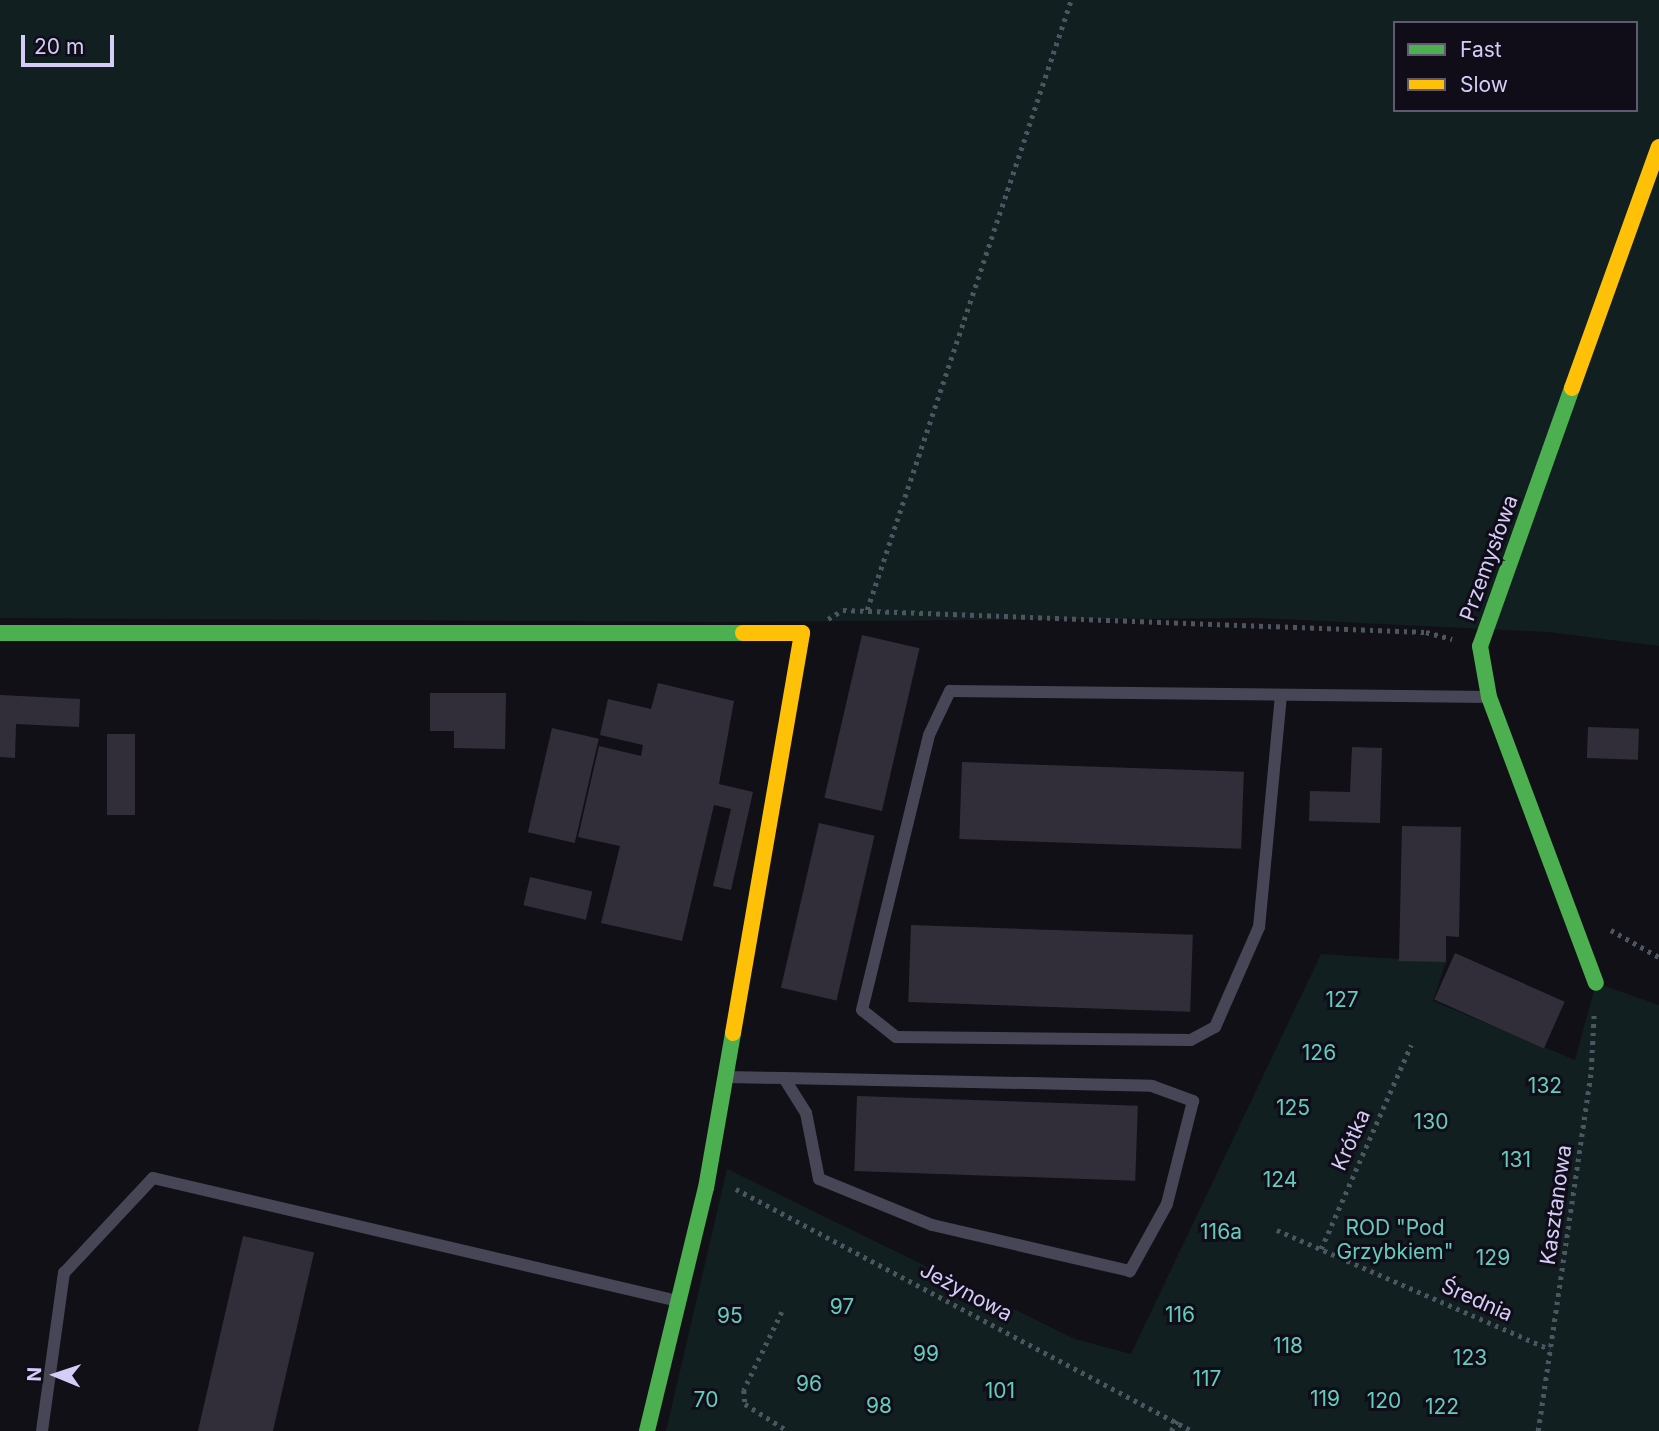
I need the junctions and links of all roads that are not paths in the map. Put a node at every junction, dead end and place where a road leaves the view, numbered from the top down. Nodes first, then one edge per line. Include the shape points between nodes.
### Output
1 (1659, 147) edge
2 (0, 633) edge
3 (1281, 695) junction
4 (1489, 696) junction
5 (1596, 983) road end
6 (725, 1077) junction
7 (785, 1078) junction
8 (679, 1301) junction
9 (42, 1431) edge
10 (647, 1431) edge

1 - 4 street, Przemysłowa via 1480,646
2 - 6 street via 802,633
3 - 3 lane via 950,691 929,735 862,1010 896,1037 1191,1040 1215,1027 1259,926
3 - 4 lane
4 - 5 street, Przemysłowa
6 - 7 lane
6 - 8 street via 706,1188
7 - 7 lane via 1152,1086 1193,1101 1167,1204 1130,1271 932,1225 819,1179 806,1113
8 - 9 lane via 153,1178 64,1273
8 - 10 street

